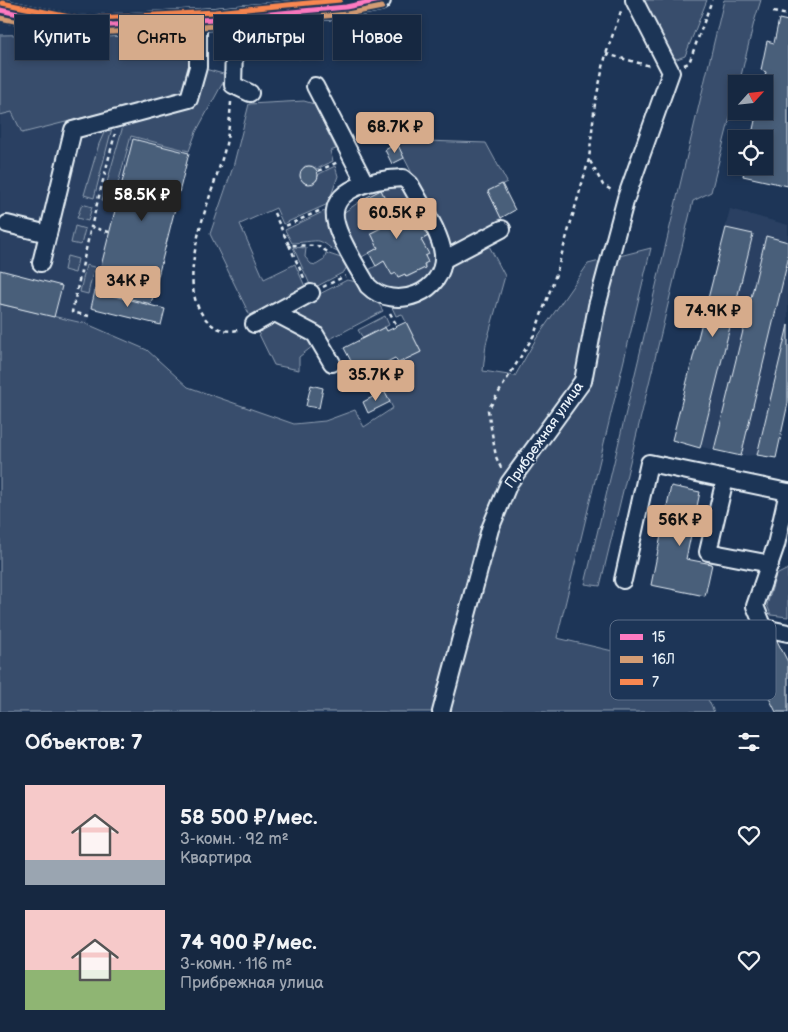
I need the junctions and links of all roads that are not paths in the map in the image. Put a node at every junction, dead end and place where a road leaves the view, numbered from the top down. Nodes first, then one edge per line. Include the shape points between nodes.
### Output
1 (380, 0) edge
2 (628, 4) edge
3 (0, 10) edge
4 (247, 15) edge
5 (119, 25) edge
6 (198, 60) edge
7 (234, 60) edge
8 (315, 86) dead end
9 (250, 93) dead end
10 (365, 184) junction
11 (7, 224) dead end
12 (502, 229) dead end
13 (48, 234) junction
14 (443, 260) junction
15 (41, 263) dead end
16 (311, 293) road end
17 (275, 312) junction
18 (254, 324) road end
19 (332, 363) dead end
20 (725, 479) junction
21 (788, 492) edge
22 (782, 548) edge
23 (770, 564) junction
24 (623, 580) dead end
25 (761, 620) edge
26 (441, 712) edge

1 - 4 main road via 346,7
2 - 26 street, Прибрежная улица via 671,72 626,198 597,306 583,382 509,483 490,529
3 - 5 main road via 78,27
6 - 13 street via 189,99 73,130
7 - 9 street via 233,86
8 - 10 street
10 - 14 street via 403,178 410,184 440,242
10 - 14 street via 342,195 334,211 336,224 358,269 376,294 388,299 405,299 426,289 434,281
11 - 13 street
12 - 14 street
13 - 15 street
16 - 17 street
17 - 18 street
17 - 19 street via 315,334
20 - 21 street
20 - 23 street via 708,552
20 - 24 street via 649,463
21 - 22 street
22 - 23 street
23 - 25 street via 755,606

